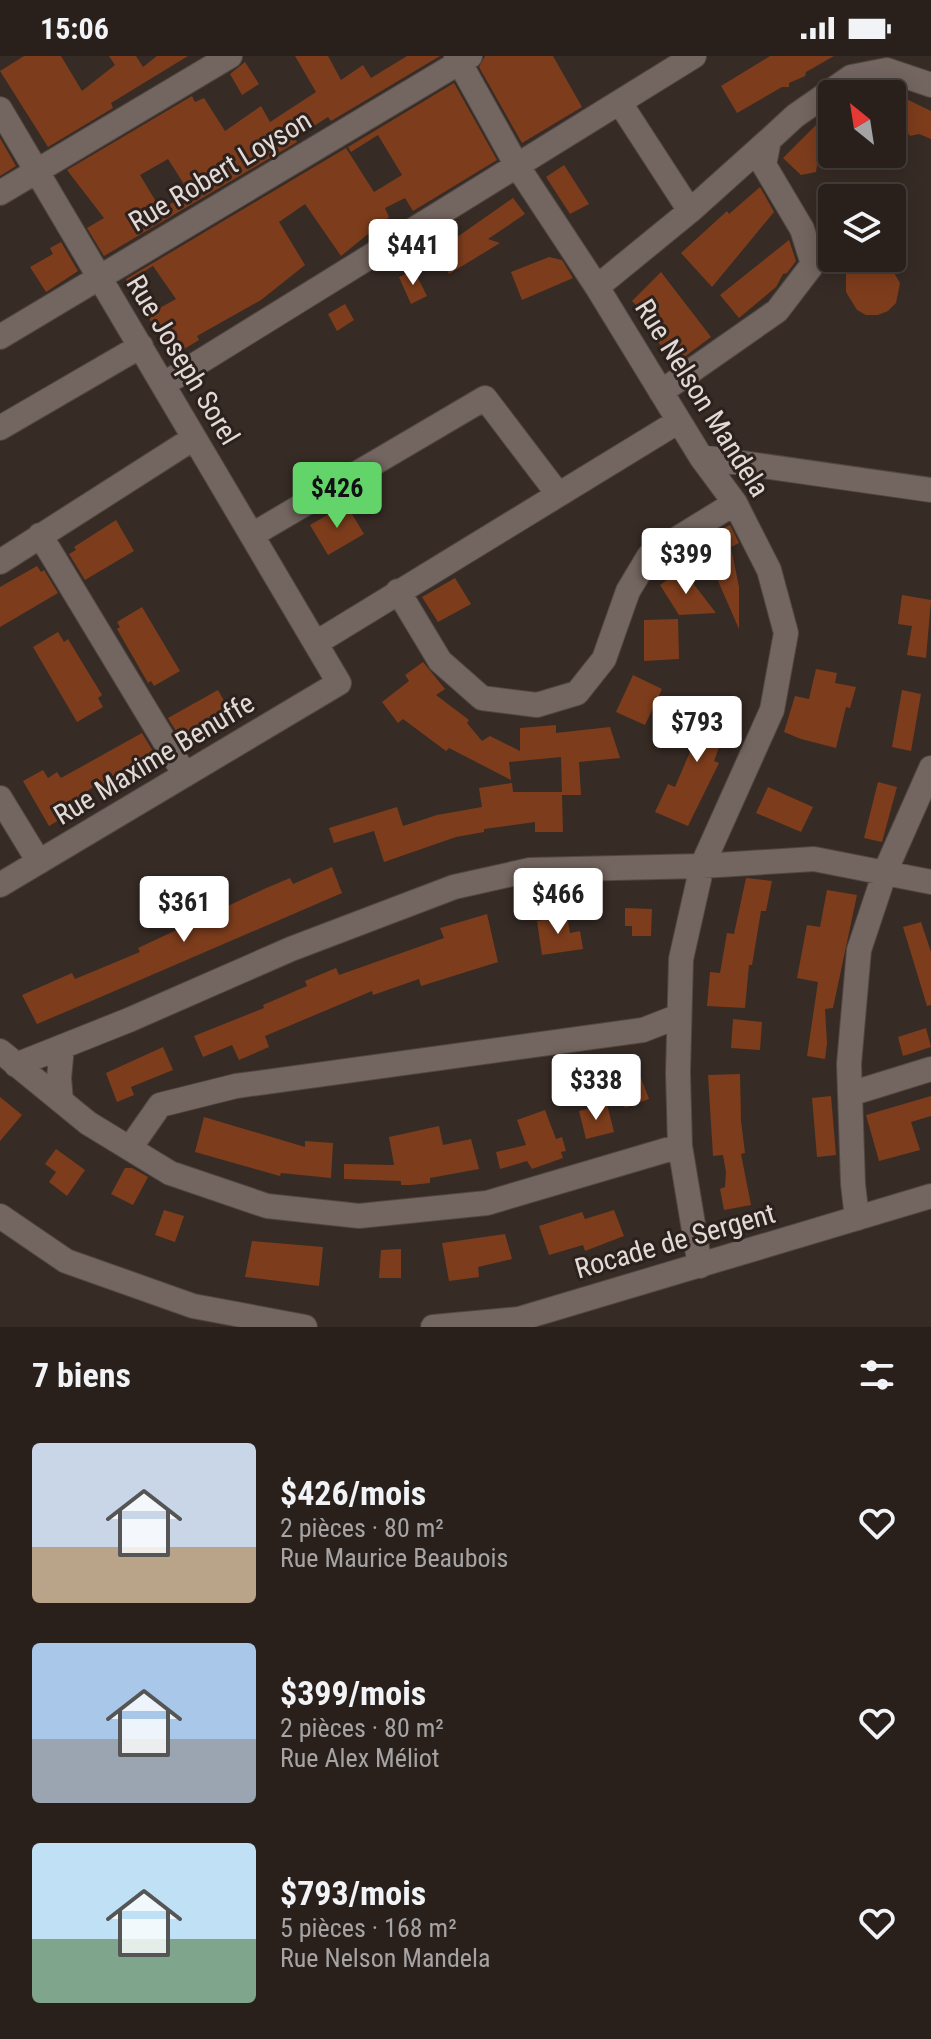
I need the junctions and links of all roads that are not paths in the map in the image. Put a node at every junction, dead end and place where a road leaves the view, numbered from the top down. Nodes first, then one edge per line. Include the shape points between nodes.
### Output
1 (230, 56) edge
2 (694, 56) edge
3 (462, 58) edge
4 (931, 85) edge
5 (620, 103) junction
6 (0, 109) edge
7 (769, 140) junction
8 (516, 164) junction
9 (37, 171) junction
10 (0, 193) edge
11 (690, 211) junction
12 (100, 277) junction
13 (597, 287) junction
14 (0, 337) edge
15 (141, 346) junction
16 (164, 384) junction
17 (661, 392) junction
18 (679, 421) junction
19 (0, 428) edge
20 (194, 438) junction
21 (701, 457) junction
22 (931, 490) edge
23 (558, 494) junction
24 (735, 503) junction
25 (40, 535) junction
26 (252, 535) junction
27 (0, 562) edge
28 (398, 591) junction
29 (316, 643) junction
30 (339, 683) joint
31 (931, 768) edge
32 (185, 775) junction
33 (0, 798) edge
34 (39, 862) junction
35 (702, 866) junction
36 (885, 872) junction
37 (931, 882) edge
38 (0, 885) edge
39 (679, 1016) junction
40 (62, 1047) junction
41 (8, 1058) edge
42 (931, 1069) edge
43 (850, 1094) junction
44 (61, 1101) junction
45 (680, 1146) junction
46 (130, 1148) junction
47 (931, 1196) edge
48 (0, 1216) edge
49 (857, 1218) junction
50 (700, 1266) junction
51 (305, 1327) edge
52 (433, 1327) edge

1 - 9 street
2 - 5 street
3 - 8 street, Rue Nelson Mandela
3 - 12 street, Rue Robert Loyson
4 - 7 street via 887,70 851,77
5 - 8 street
5 - 11 street
6 - 9 street, Rue Joseph Sorel
7 - 11 street
7 - 17 street via 764,165 802,229 813,264 777,311
8 - 13 street, Rue Nelson Mandela
8 - 16 street
9 - 10 street
9 - 12 street, Rue Joseph Sorel
11 - 13 street
12 - 14 street, Rue Robert Loyson
12 - 15 street, Rue Joseph Sorel
13 - 17 street, Rue Nelson Mandela
15 - 16 street, Rue Joseph Sorel
15 - 19 street
16 - 20 street, Rue Joseph Sorel
17 - 18 street, Rue Nelson Mandela
18 - 21 street, Rue Nelson Mandela
18 - 23 street
20 - 25 street
20 - 26 street, Rue Joseph Sorel
21 - 22 street
21 - 24 street, Rue Nelson Mandela
23 - 26 street via 485,398
23 - 28 street
24 - 28 street via 649,556 628,591 604,659 577,693 537,705 482,698 440,661
24 - 35 street, Rue Nelson Mandela via 769,570 786,633 772,710
25 - 27 street
25 - 32 street
26 - 29 street, Rue Joseph Sorel
28 - 29 street
29 - 30 street, Rue Joseph Sorel
30 - 32 street, Rue Maxime Benuffe
31 - 36 street
32 - 34 street, Rue Maxime Benuffe
33 - 34 street
34 - 38 street, Rue Maxime Benuffe
35 - 36 street via 814,859
35 - 39 street, Rue Nelson Mandela via 681,959
35 - 40 street via 530,870 454,887 291,949
36 - 37 street
36 - 43 street via 859,950
39 - 45 street, Rue Nelson Mandela
39 - 46 street via 643,1030 236,1086 160,1105
40 - 41 street
40 - 44 street
41 - 44 street
42 - 43 street
43 - 49 street
44 - 46 street
45 - 46 street via 487,1203 359,1216 267,1206 170,1173
45 - 50 street, Rue Nelson Mandela
47 - 49 street, Rocade de Sergent
48 - 51 street via 66,1261 193,1306
49 - 50 street, Rocade de Sergent
50 - 52 street, Rocade de Sergent via 519,1319

